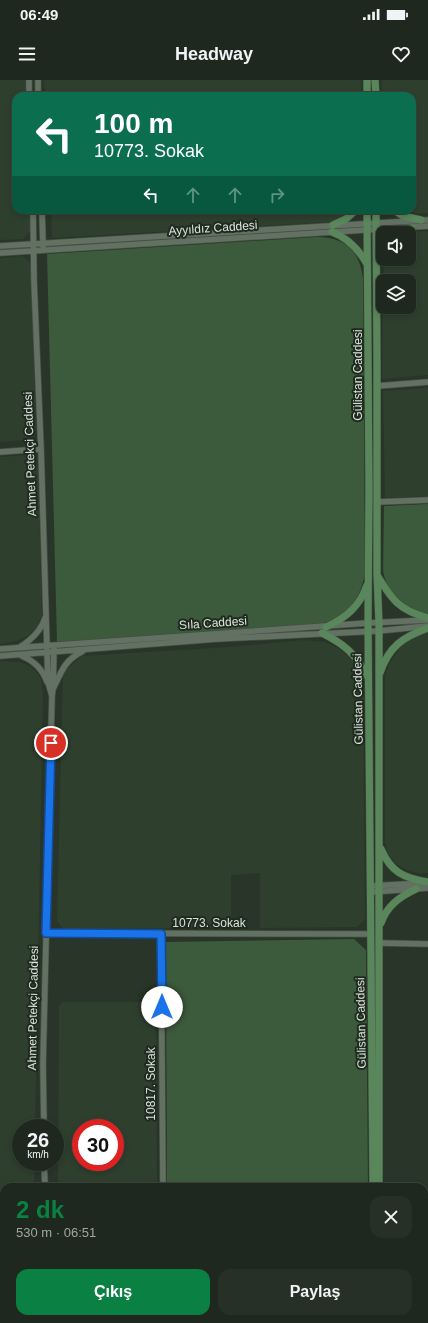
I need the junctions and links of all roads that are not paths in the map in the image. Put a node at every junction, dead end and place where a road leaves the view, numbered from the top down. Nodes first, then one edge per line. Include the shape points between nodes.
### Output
1 (29, 80) edge
2 (38, 80) edge
3 (367, 80) edge
4 (376, 80) edge
5 (29, 92) edge
6 (38, 92) edge
7 (367, 92) edge
8 (376, 92) edge
9 (33, 214) edge
10 (42, 214) edge
11 (352, 214) edge
12 (367, 214) edge
13 (376, 214) edge
14 (400, 214) edge
15 (424, 220) edge
16 (376, 226) junction
17 (428, 226) edge
18 (366, 227) junction
19 (416, 228) edge
20 (332, 229) junction
21 (43, 243) junction
22 (34, 244) junction
23 (0, 246) edge
24 (44, 250) junction
25 (34, 251) junction
26 (0, 253) edge
27 (368, 266) junction
28 (376, 266) edge
29 (428, 382) edge
30 (377, 386) junction
31 (41, 449) junction
32 (0, 452) edge
33 (428, 500) edge
34 (377, 502) junction
35 (377, 574) junction
36 (369, 577) junction
37 (46, 616) junction
38 (428, 619) edge
39 (368, 623) junction
40 (379, 623) junction
41 (326, 627) junction
42 (428, 627) edge
43 (368, 631) junction
44 (378, 631) junction
45 (322, 633) junction
46 (50, 646) junction
47 (19, 648) junction
48 (0, 649) edge
49 (86, 650) junction
50 (50, 652) junction
51 (20, 655) junction
52 (0, 656) edge
53 (378, 678) junction
54 (368, 679) junction
55 (51, 689) junction
56 (379, 846) junction
57 (428, 882) edge
58 (428, 888) edge
59 (371, 889) junction
60 (379, 889) junction
61 (416, 889) junction
62 (379, 931) junction
63 (46, 933) junction
64 (161, 934) junction
65 (371, 934) junction
66 (379, 943) junction
67 (428, 944) edge
68 (44, 1119) edge
69 (44, 1171) edge
70 (45, 1183) edge
71 (163, 1183) edge
72 (373, 1183) edge
73 (379, 1183) edge

1 - 5 street
2 - 6 street
3 - 7 main road
4 - 8 main road
9 - 22 street, Ahmet Petekçi Caddesi
10 - 21 street
11 - 20 main road
12 - 18 main road, Gülistan Caddesi
13 - 16 main road, Gülistan Caddesi
14 - 15 main road
15 - 16 street, Ayyıldız Caddesi
16 - 18 street, Ayyıldız Caddesi
17 - 19 street, Ayyıldız Caddesi
18 - 20 street, Ayyıldız Caddesi
18 - 27 main road, Gülistan Caddesi
20 - 21 street, Ayyıldız Caddesi
20 - 24 street, Ayyıldız Caddesi
20 - 27 main road via 352,244
21 - 22 street, Ayyıldız Caddesi
21 - 24 street
22 - 23 street, Ayyıldız Caddesi
22 - 25 street, Ahmet Petekçi Caddesi
24 - 25 street, Ayyıldız Caddesi
25 - 26 street, Ayyıldız Caddesi
25 - 31 street, Ahmet Petekçi Caddesi
27 - 36 main road, Gülistan Caddesi
28 - 30 main road, Gülistan Caddesi
29 - 30 street
30 - 34 main road, Gülistan Caddesi
31 - 32 street
31 - 37 street, Ahmet Petekçi Caddesi
33 - 34 street
34 - 35 main road, Gülistan Caddesi
35 - 38 main road via 394,601
35 - 40 main road, Gülistan Caddesi
36 - 39 main road, Gülistan Caddesi
36 - 41 main road via 363,596 356,607
37 - 46 street, Ahmet Petekçi Caddesi
37 - 47 street via 36,634
38 - 40 street, Sıla Caddesi
39 - 40 street, Sıla Caddesi
39 - 41 street, Sıla Caddesi
39 - 43 main road, Gülistan Caddesi
40 - 44 main road, Gülistan Caddesi
41 - 46 street, Sıla Caddesi
42 - 44 street, Sıla Caddesi
42 - 53 main road via 399,641 384,663
43 - 44 street, Sıla Caddesi
43 - 45 street, Sıla Caddesi
43 - 54 main road, Gülistan Caddesi
44 - 53 main road, Gülistan Caddesi
45 - 49 street, Sıla Caddesi
45 - 54 main road via 346,646 362,666
46 - 47 street, Sıla Caddesi
46 - 50 street, Ahmet Petekçi Caddesi
47 - 48 street, Sıla Caddesi
49 - 50 street, Sıla Caddesi
49 - 55 street via 72,657
50 - 51 street, Sıla Caddesi
50 - 55 street, Ahmet Petekçi Caddesi
51 - 52 street, Sıla Caddesi
51 - 55 street via 28,658 41,670
53 - 56 main road, Gülistan Caddesi
54 - 59 main road, Gülistan Caddesi
55 - 63 street, Ahmet Petekçi Caddesi
56 - 57 main road via 395,870 408,878
56 - 60 main road, Gülistan Caddesi
57 - 60 street
58 - 61 street
59 - 60 street
59 - 65 main road, Gülistan Caddesi
60 - 61 street
60 - 62 main road, Gülistan Caddesi
61 - 62 main road via 404,894 390,906
62 - 66 main road, Gülistan Caddesi
63 - 64 street, 10773. Sokak
63 - 68 street, Ahmet Petekçi Caddesi
64 - 65 street, 10773. Sokak
64 - 71 street, 10817. Sokak
65 - 72 main road, Gülistan Caddesi
66 - 67 street
66 - 73 main road, Gülistan Caddesi
69 - 70 street

